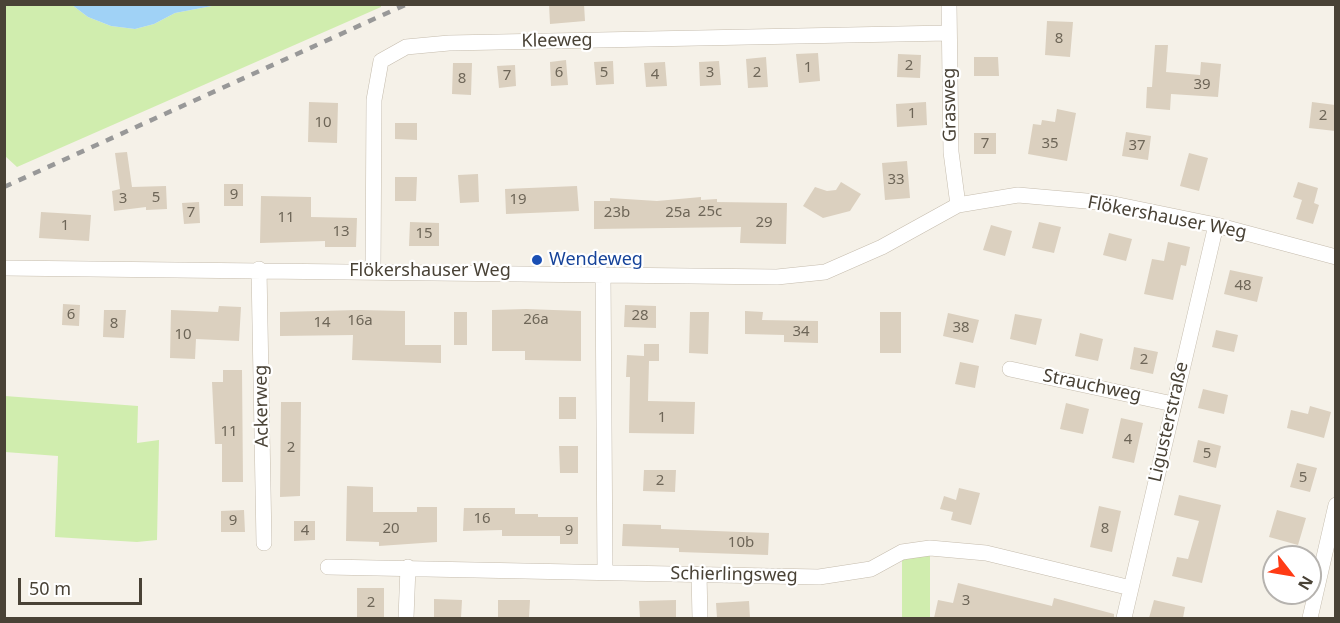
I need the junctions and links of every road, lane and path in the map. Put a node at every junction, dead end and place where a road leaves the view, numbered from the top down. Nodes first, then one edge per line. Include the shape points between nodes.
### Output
1 (949, 4) edge
2 (948, 33) junction
3 (958, 205) junction
4 (1216, 225) junction
5 (1335, 257) edge
6 (4, 268) edge
7 (259, 269) junction
8 (373, 271) junction
9 (603, 274) junction
10 (1010, 369) dead end
11 (1173, 404) junction
12 (1335, 505) edge
13 (264, 543) dead end
14 (328, 567) dead end
15 (408, 567) junction
16 (604, 572) junction
17 (699, 574) junction
18 (1131, 588) junction
19 (406, 618) edge
20 (700, 618) edge
21 (1124, 618) edge
22 (1310, 618) edge

1 - 2 street, Grasweg
2 - 3 street, Grasweg via 951,152
2 - 8 street, Kleeweg via 406,47 381,61 374,100
3 - 4 street, Flökershauser Weg via 1018,195 1109,203
3 - 9 street, Flökershauser Weg via 882,247 825,272 777,277
4 - 5 street, Flökershauser Weg
4 - 11 street, Ligusterstraße
6 - 7 street, Flökershauser Weg
7 - 8 street, Flökershauser Weg
7 - 13 street, Ackerweg
8 - 9 street, Flökershauser Weg
9 - 16 street
10 - 11 street, Strauchweg
11 - 18 street, Ligusterstraße
12 - 22 street
14 - 15 street, Schierlingsweg
15 - 16 street, Schierlingsweg
15 - 19 street
16 - 17 street, Schierlingsweg
17 - 18 street, Schierlingsweg via 819,577 871,569 902,552 930,548 986,553
17 - 20 street
18 - 21 street, Ligusterstraße

